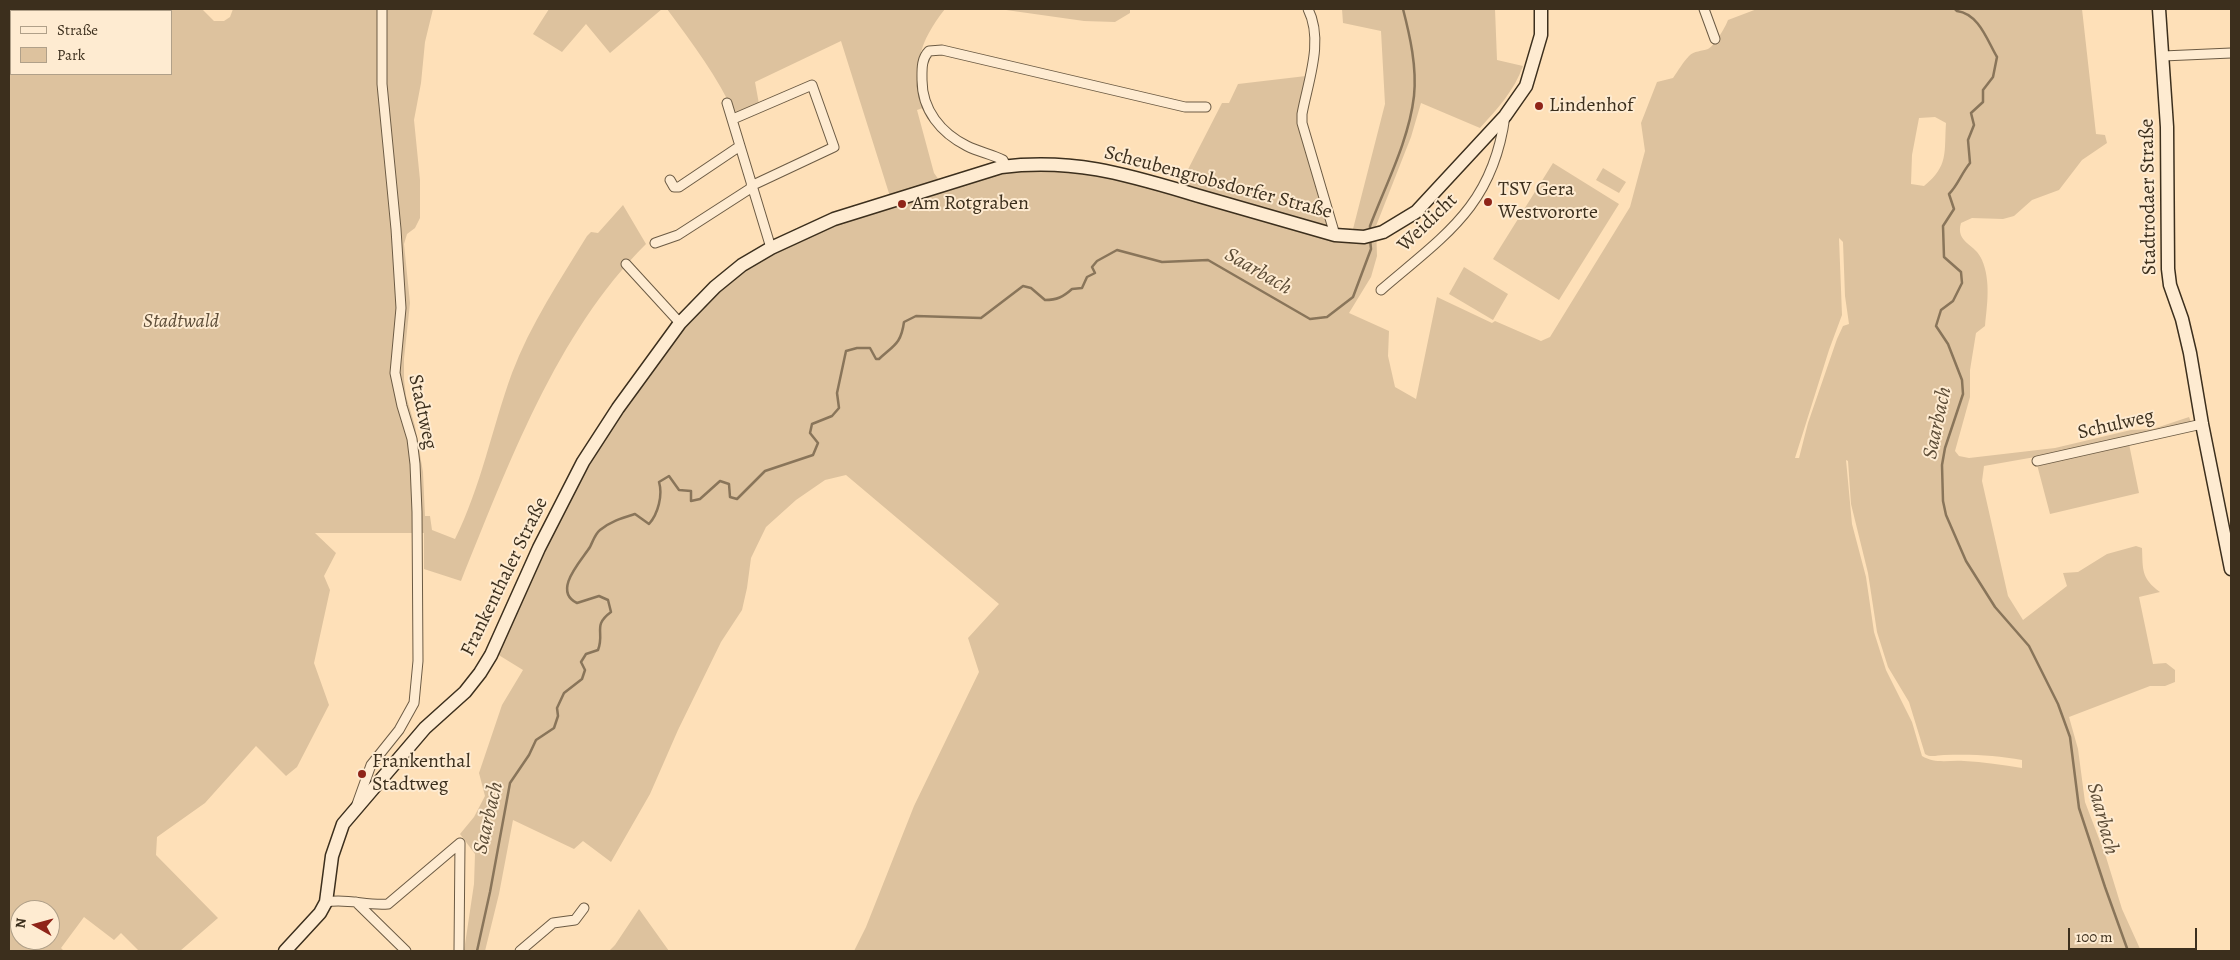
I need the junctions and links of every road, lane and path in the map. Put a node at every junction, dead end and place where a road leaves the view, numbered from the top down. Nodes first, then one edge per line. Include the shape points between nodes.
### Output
1 (382, 9) edge
2 (1308, 9) edge
3 (1541, 9) edge
4 (1704, 9) edge
5 (2159, 9) edge
6 (1716, 39) dead end
7 (2231, 53) edge
8 (2163, 56) junction
9 (727, 103) dead end
10 (1206, 107) dead end
11 (1505, 116) junction
12 (733, 119) junction
13 (740, 146) junction
14 (1006, 166) junction
15 (670, 180) dead end
16 (751, 187) junction
17 (1335, 235) junction
18 (655, 243) dead end
19 (771, 248) junction
20 (626, 264) dead end
21 (1381, 290) dead end
22 (680, 324) junction
23 (2202, 424) junction
24 (2037, 461) dead end
25 (2231, 562) edge
26 (356, 807) junction
27 (326, 902) junction
28 (356, 902) junction
29 (584, 908) dead end
30 (459, 950) dead end
31 (285, 951) edge
32 (406, 951) edge
33 (520, 951) edge

1 - 26 street, Stadtweg via 382,84 401,308 396,374 412,439 416,484 418,661 414,703 399,730 372,765
2 - 17 street via 1313,20 1315,47 1302,123
3 - 11 main road, Scheubengrobsdorfer Straße via 1541,35 1526,86
4 - 6 street
5 - 8 main road, Stadtrodaer Straße
7 - 8 street
8 - 23 main road, Stadtrodaer Straße via 2168,269 2190,353
9 - 12 street
10 - 14 street via 1185,107 942,50 929,51 923,62 922,87 931,117 967,146 1003,160
11 - 17 main road, Scheubengrobsdorfer Straße via 1416,212 1383,232 1364,237
11 - 21 street, Weidicht via 1501,145 1476,201 1458,224
12 - 13 street
12 - 16 street via 812,85 834,147
13 - 15 street via 680,187 674,187
13 - 16 street
14 - 17 main road, Scheubengrobsdorfer Straße via 1056,164 1114,171
14 - 19 main road, Scheubengrobsdorfer Straße via 834,219
16 - 18 street via 678,235
16 - 19 street
19 - 22 main road, Scheubengrobsdorfer Straße via 742,265 715,287
20 - 22 street
22 - 26 main road, Frankenthaler Straße via 583,462 480,673 465,692 425,728
23 - 24 street, Schulweg
23 - 25 main road, Stadtrodaer Straße
26 - 27 main road, Frankenthaler Straße via 336,838
27 - 28 street via 345,899
27 - 31 main road, Frankenthaler Straße
28 - 30 street via 388,904 460,843
28 - 32 street
29 - 33 street via 575,920 553,923

